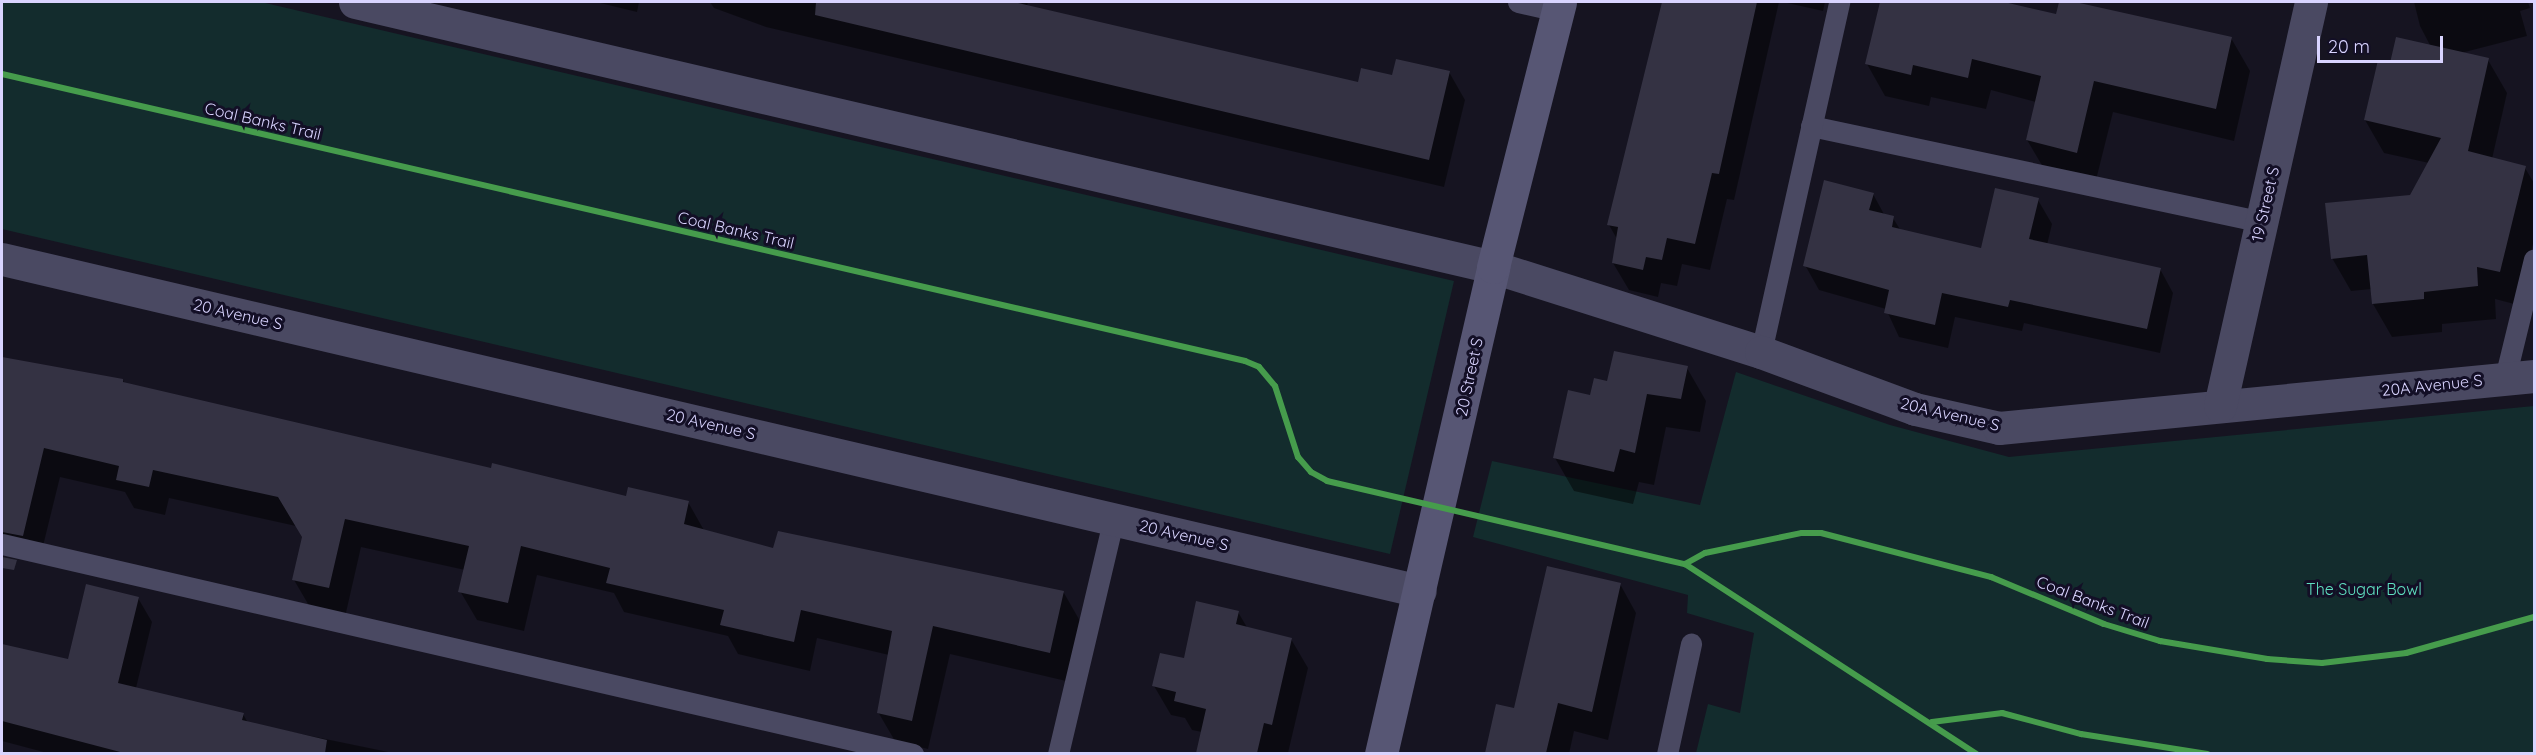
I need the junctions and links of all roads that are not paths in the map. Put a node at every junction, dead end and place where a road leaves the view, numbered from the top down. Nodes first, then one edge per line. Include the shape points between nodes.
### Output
1 (355, 2) edge
2 (1518, 2) edge
3 (1839, 2) edge
4 (2311, 2) edge
5 (1559, 6) edge
6 (1811, 126) junction
7 (2261, 222) junction
8 (2, 259) edge
9 (2535, 259) edge
10 (1494, 267) junction
11 (1761, 352) junction
12 (2520, 377) edge
13 (2220, 406) junction
14 (1114, 519) junction
15 (2, 544) edge
16 (1420, 591) junction
17 (1691, 644) dead end
18 (913, 753) edge
19 (1058, 753) edge
20 (1381, 753) edge
21 (1667, 753) edge

1 - 10 street
2 - 5 lane
3 - 6 lane
4 - 7 street, 19 Street S
5 - 10 street, 20 Street S
6 - 7 lane
6 - 11 lane
7 - 13 street, 19 Street S
8 - 14 street, 20 Avenue S
9 - 12 lane
10 - 11 street, 20A Avenue S
10 - 16 street, 20 Street S
11 - 13 street, 20A Avenue S via 1915,409 1999,428
12 - 13 street, 20A Avenue S
14 - 16 street, 20 Avenue S
14 - 19 lane
15 - 18 lane
16 - 20 street, 20 Street S
17 - 21 lane

